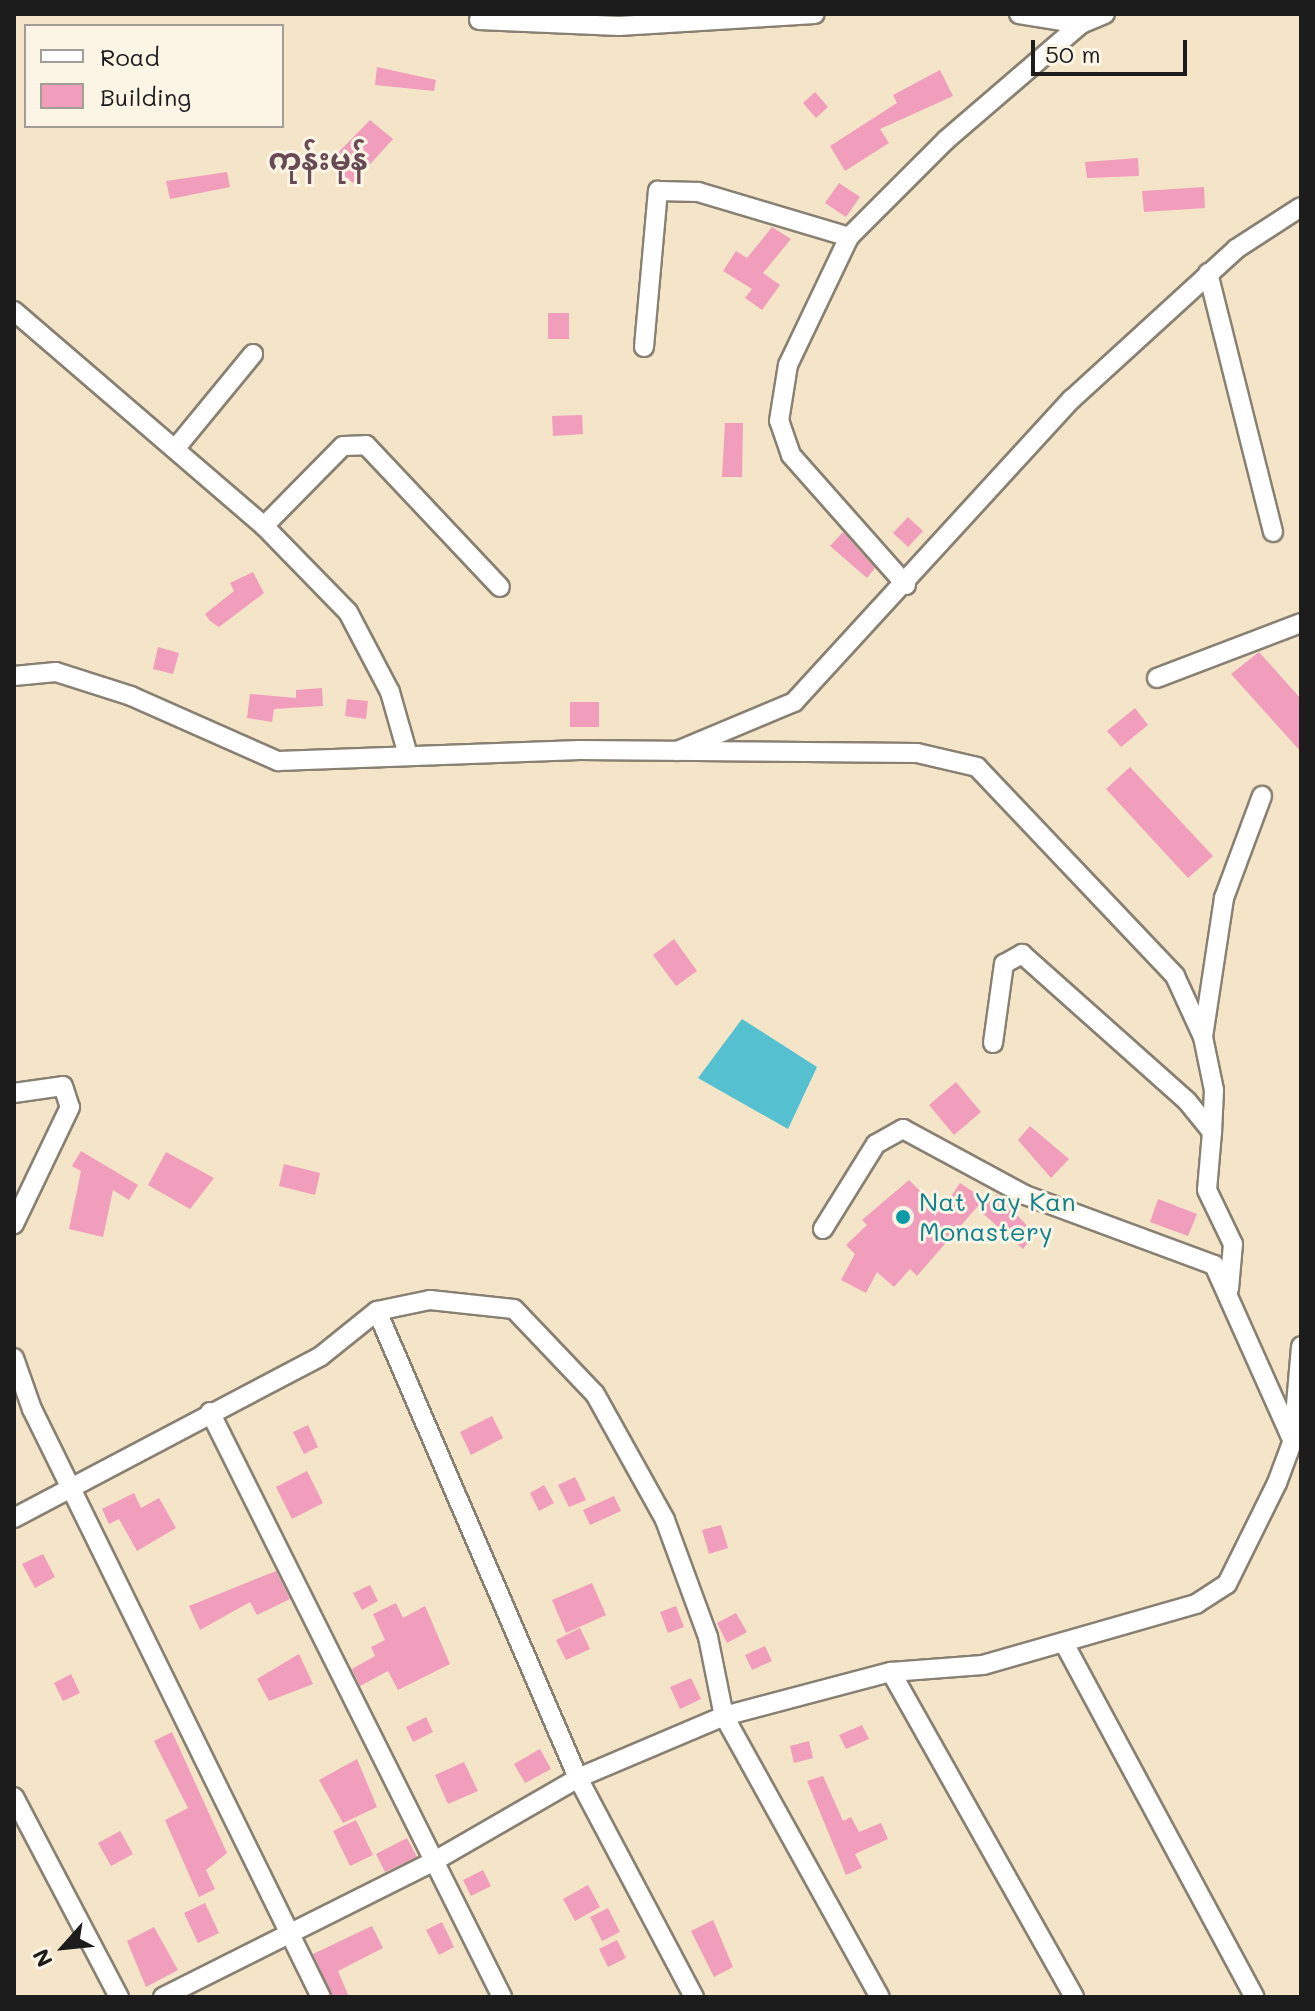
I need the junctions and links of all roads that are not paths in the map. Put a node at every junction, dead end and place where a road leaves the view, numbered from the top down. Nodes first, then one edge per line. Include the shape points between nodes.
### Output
1 (815, 14) edge
2 (1019, 14) edge
3 (1105, 14) edge
4 (479, 20) dead end
5 (1081, 24) junction
6 (1301, 207) edge
7 (849, 237) junction
8 (1208, 273) junction
9 (14, 311) edge
10 (644, 347) dead end
11 (253, 354) dead end
12 (175, 449) junction
13 (264, 526) junction
14 (1273, 532) dead end
15 (906, 585) junction
16 (500, 587) dead end
17 (1301, 623) edge
18 (14, 676) edge
19 (1157, 678) dead end
20 (671, 753) junction
21 (408, 755) junction
22 (1262, 796) dead end
23 (1203, 1037) junction
24 (993, 1043) dead end
25 (14, 1093) edge
26 (1212, 1132) junction
27 (14, 1224) edge
28 (823, 1229) dead end
29 (1229, 1289) junction
30 (377, 1311) junction
31 (1301, 1346) edge
32 (14, 1358) edge
33 (1298, 1408) edge
34 (210, 1412) junction
35 (1293, 1440) junction
36 (73, 1486) junction
37 (14, 1518) edge
38 (1064, 1643) junction
39 (891, 1672) junction
40 (724, 1716) junction
41 (578, 1778) junction
42 (14, 1797) edge
43 (431, 1863) junction
44 (290, 1932) junction
45 (119, 1997) edge
46 (163, 1997) edge
47 (321, 1997) edge
48 (502, 1997) edge
49 (694, 1997) edge
50 (880, 1997) edge
51 (1074, 1997) edge
52 (1255, 1997) edge

1 - 4 street via 619,26
2 - 5 street
3 - 5 street
5 - 7 street via 946,140
6 - 8 street
7 - 10 street via 698,192 658,191
7 - 15 street via 788,365 779,421 791,455
8 - 14 street
8 - 15 street via 1072,399
9 - 12 street
11 - 12 street
12 - 13 street
13 - 16 street via 343,446 366,445
13 - 21 street via 348,612 390,692
15 - 20 street via 794,702
17 - 19 street
18 - 21 street via 71,677 278,761
20 - 21 street
20 - 23 street via 917,753 977,767 1175,976
22 - 23 street via 1224,898
23 - 26 street via 1214,1090
24 - 26 street via 1004,964 1022,954
25 - 27 street via 63,1086 70,1107
26 - 29 street via 1207,1190 1233,1244
28 - 29 street via 876,1144 903,1129 1025,1195 1214,1265
29 - 35 street
30 - 34 street via 321,1356
30 - 40 street via 430,1300 514,1309 549,1340 595,1394 665,1520 708,1637
30 - 41 street
31 - 33 street
32 - 36 street
33 - 35 street
34 - 36 street
34 - 43 street
35 - 38 street via 1227,1584 1169,1618
36 - 37 street
36 - 44 street
38 - 39 street via 983,1665
38 - 52 street
39 - 40 street
39 - 51 street
40 - 41 street
40 - 50 street
41 - 43 street
41 - 49 street
42 - 45 street
43 - 44 street
43 - 48 street
44 - 46 street
44 - 47 street

